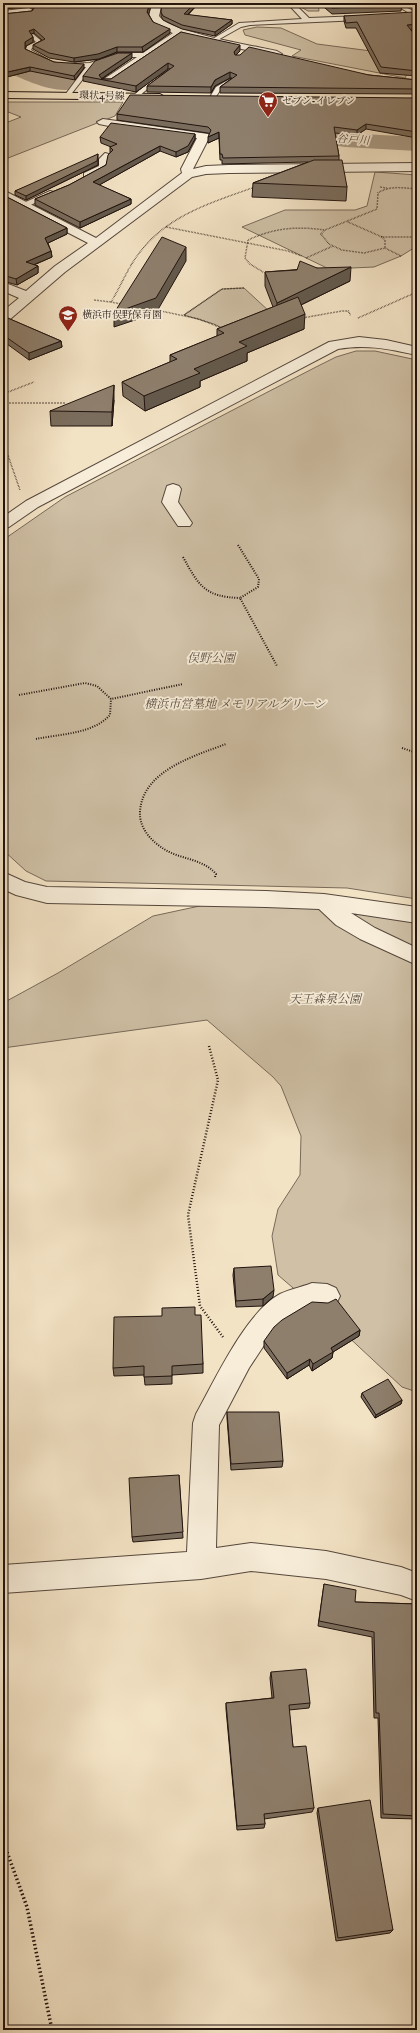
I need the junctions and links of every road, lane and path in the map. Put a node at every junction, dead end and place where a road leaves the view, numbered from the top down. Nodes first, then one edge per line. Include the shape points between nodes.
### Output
1 (157, 3) edge
2 (290, 3) edge
3 (395, 3) edge
4 (29, 11) edge
5 (415, 13) edge
6 (3, 14) edge
7 (398, 14) edge
8 (370, 16) edge
9 (307, 20) junction
10 (179, 32) junction
11 (32, 36) edge
12 (214, 40) junction
13 (145, 55) junction
14 (282, 58) edge
15 (102, 62) junction
16 (91, 64) junction
17 (127, 66) junction
18 (164, 73) edge
19 (232, 80) edge
20 (106, 81) edge
21 (3, 95) edge
22 (67, 96) junction
23 (136, 96) junction
24 (175, 97) edge
25 (209, 97) joint
26 (229, 97) edge
27 (103, 122) dead end
28 (108, 155) edge
29 (417, 167) edge
30 (188, 174) junction
31 (78, 180) edge
32 (259, 186) dead end
33 (375, 186) dead end
34 (387, 188) junction
35 (417, 189) edge
36 (59, 190) edge
37 (3, 194) edge
38 (23, 205) junction
39 (348, 221) junction
40 (165, 227) junction
41 (325, 230) junction
42 (382, 237) junction
43 (417, 237) edge
44 (97, 243) junction
45 (246, 244) junction
46 (334, 246) junction
47 (385, 248) junction
48 (302, 256) dead end
49 (400, 256) dead end
50 (306, 258) dead end
51 (263, 272) dead end
52 (3, 286) edge
53 (244, 288) dead end
54 (417, 292) edge
55 (29, 297) junction
56 (94, 300) dead end
57 (111, 302) junction
58 (126, 305) edge
59 (155, 310) edge
60 (184, 315) junction
61 (351, 316) dead end
62 (297, 317) edge
63 (3, 318) edge
64 (358, 318) dead end
65 (224, 329) edge
66 (417, 351) edge
67 (34, 382) dead end
68 (3, 394) edge
69 (3, 403) edge
70 (66, 403) edge
71 (3, 441) edge
72 (173, 489) dead end
73 (20, 491) dead end
74 (184, 523) dead end
75 (3, 524) edge
76 (238, 545) dead end
77 (183, 558) dead end
78 (240, 598) junction
79 (277, 666) dead end
80 (183, 684) dead end
81 (19, 695) dead end
82 (111, 699) junction
83 (36, 739) dead end
84 (226, 744) dead end
85 (402, 748) dead end
86 (417, 753) edge
87 (3, 879) edge
88 (211, 898) junction
89 (324, 902) junction
90 (417, 915) edge
91 (417, 957) edge
92 (209, 1046) dead end
93 (327, 1296) dead end
94 (240, 1359) junction
95 (201, 1565) junction
96 (3, 1579) edge
97 (417, 1587) edge
98 (3, 1841) edge
99 (52, 2030) edge

1 - 10 street via 154,16 158,23
2 - 9 lane
3 - 5 lane
4 - 6 street
5 - 7 lane
8 - 9 lane
9 - 12 lane via 250,23
10 - 12 street
10 - 13 street
11 - 16 lane via 41,43 29,47 28,51 47,61 74,66
12 - 14 street
13 - 15 lane via 117,55
13 - 17 street
15 - 16 lane
15 - 17 lane
16 - 22 lane
17 - 20 street
18 - 23 lane
19 - 25 lane
21 - 22 main road, 環状4号線
22 - 23 main road, 環状4号線
23 - 24 main road, 環状4号線
25 - 26 main road
27 - 30 street via 124,127 204,136 187,170
28 - 31 lane via 103,159 103,167
29 - 30 street via 229,169
30 - 44 street
32 - 40 path via 192,210
33 - 34 path
34 - 35 path
34 - 39 path via 378,193 377,209
36 - 38 lane
37 - 38 street
38 - 44 street
39 - 41 path
39 - 42 path
40 - 45 path
40 - 57 path via 140,251
41 - 45 path via 284,227 248,240
41 - 46 path via 321,234 324,240
42 - 43 path
42 - 47 path via 385,240
44 - 55 street via 60,269
45 - 48 path via 288,250
45 - 51 path via 245,258
46 - 47 path via 364,253
46 - 50 path
47 - 49 path
52 - 55 street
53 - 60 path via 222,289
54 - 64 path
55 - 63 street
56 - 57 path
57 - 58 path
59 - 60 path
60 - 65 path
61 - 62 path via 348,311 340,311 312,319
66 - 75 street via 359,341 334,345 32,504
67 - 68 path
69 - 70 path
71 - 73 path
72 - 74 street via 170,502
76 - 78 path via 259,579 258,587
77 - 78 path via 199,586 222,598
78 - 79 path
80 - 82 path
81 - 82 path via 89,683 101,686
82 - 83 path via 111,713 106,720 94,726
84 - 88 path via 182,762 159,776 144,793 139,808 141,821 148,836 165,851 210,865 216,874
85 - 86 path
87 - 88 street via 26,891 47,895
88 - 89 street
89 - 90 street
89 - 91 street via 335,914 349,923
92 - 94 path via 218,1080 188,1215 200,1306
93 - 94 street via 312,1295 288,1303 262,1325
94 - 95 street via 206,1423
95 - 96 street
95 - 97 street via 251,1557 326,1565
98 - 99 path via 26,1907

